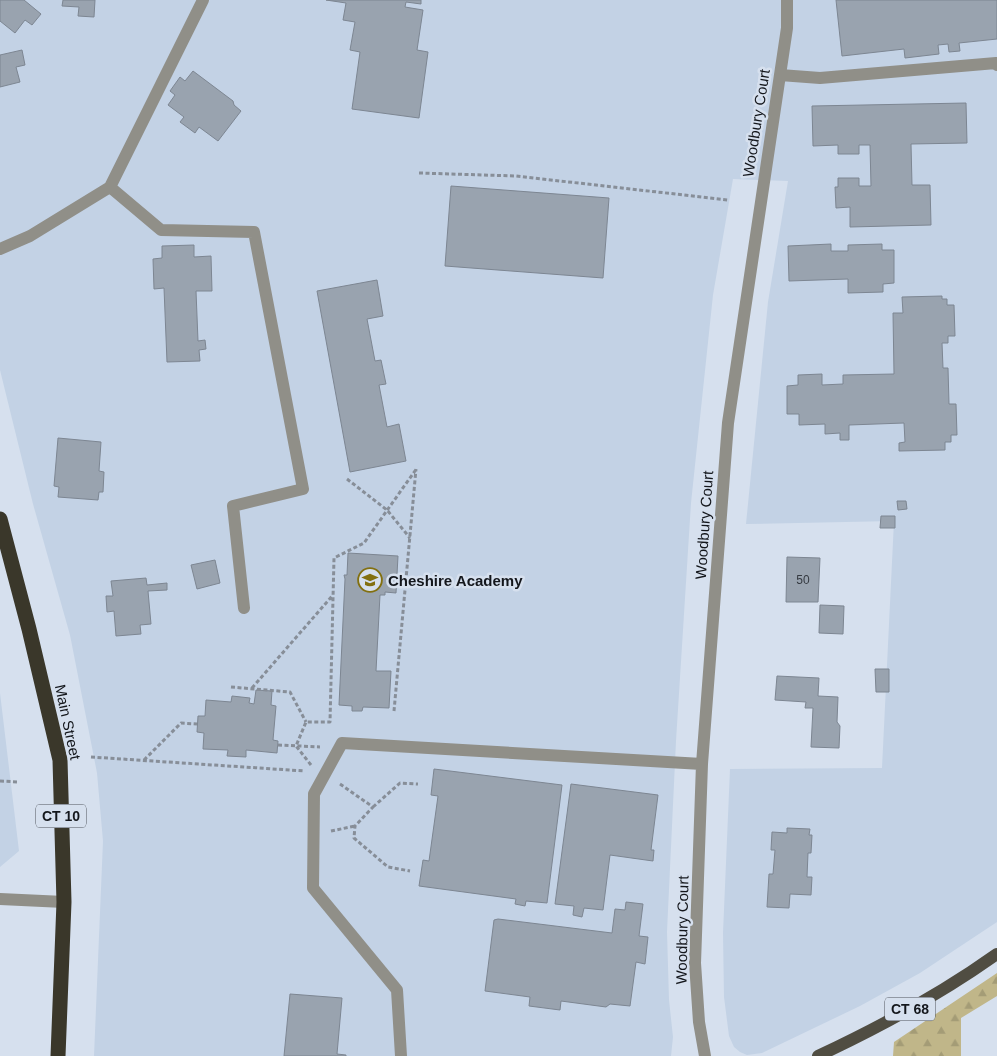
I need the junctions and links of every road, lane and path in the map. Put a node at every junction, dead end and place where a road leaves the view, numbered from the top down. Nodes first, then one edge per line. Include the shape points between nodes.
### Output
1 (203, 0) edge
2 (787, 0) edge
3 (997, 64) edge
4 (780, 75) junction
5 (419, 173) dead end
6 (110, 187) junction
7 (728, 200) dead end
8 (0, 249) edge
9 (347, 479) dead end
10 (387, 510) junction
11 (0, 519) edge
12 (410, 538) junction
13 (333, 594) junction
14 (244, 608) dead end
15 (231, 687) dead end
16 (252, 688) junction
17 (394, 711) dead end
18 (306, 722) junction
19 (330, 722) junction
20 (197, 724) dead end
21 (328, 730) dead end
22 (278, 745) dead end
23 (296, 746) junction
24 (324, 748) dead end
25 (91, 757) dead end
26 (144, 760) junction
27 (702, 764) junction
28 (306, 771) dead end
29 (316, 771) dead end
30 (334, 780) dead end
31 (0, 781) edge
32 (19, 782) dead end
33 (418, 784) dead end
34 (373, 807) junction
35 (410, 871) dead end
36 (0, 899) edge
37 (64, 902) junction
38 (997, 954) edge
39 (58, 1056) edge
40 (401, 1056) edge
41 (705, 1056) edge
42 (818, 1056) edge

1 - 6 street
2 - 4 street, Woodbury Court via 787,28
3 - 4 street via 820,78
4 - 27 street, Woodbury Court via 728,423
5 - 7 path via 516,176
6 - 8 street via 30,236
6 - 14 street via 161,230 254,232 303,489 234,506
9 - 10 path
10 - 12 path
10 - 12 path via 416,468
10 - 13 path via 364,543 334,558
11 - 37 highway, Main Street / CT 10 via 60,760
12 - 17 path
13 - 16 path
13 - 19 path
15 - 16 path
16 - 18 path via 290,692
18 - 19 path
18 - 23 path
19 - 21 path
20 - 26 path via 181,723
22 - 23 path
23 - 24 path
23 - 29 path
25 - 26 path
26 - 28 path
27 - 40 street via 342,743 314,794 313,888 397,990
27 - 41 street, Woodbury Court via 695,963
30 - 34 path
31 - 32 path
33 - 34 path via 400,783
34 - 35 path via 355,826 354,838 388,867
36 - 37 street
37 - 39 highway, Main Street / CT 10
38 - 42 main road, CT 68 via 922,1002

